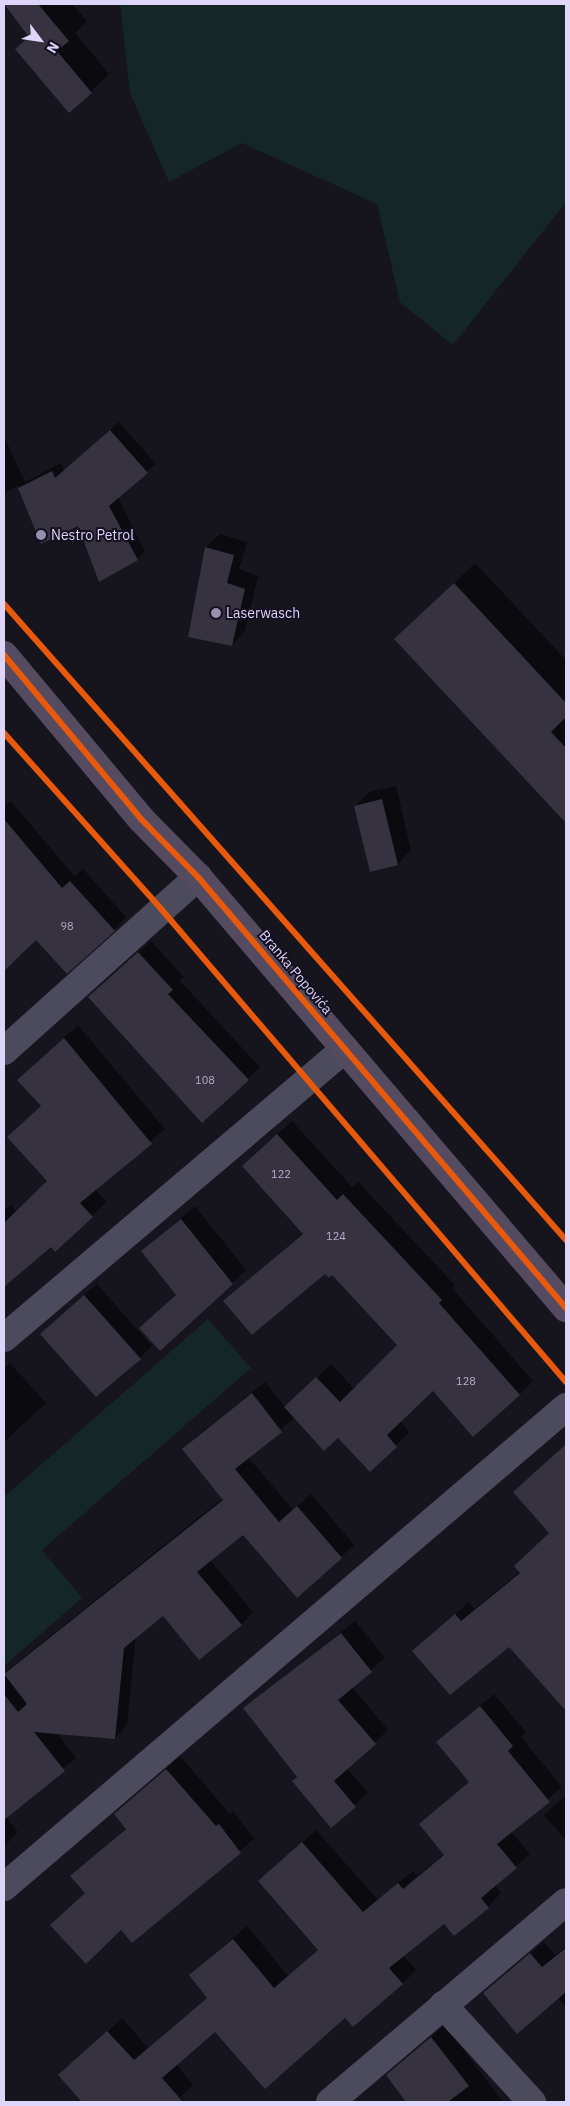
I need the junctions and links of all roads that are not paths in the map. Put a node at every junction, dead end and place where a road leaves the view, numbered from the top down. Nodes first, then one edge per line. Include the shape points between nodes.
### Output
1 (4, 655) edge
2 (198, 877) junction
3 (345, 1049) junction
4 (4, 1051) edge
5 (566, 1308) edge
6 (4, 1338) edge
7 (566, 1407) edge
8 (4, 1888) edge
9 (566, 1902) edge
10 (443, 2005) junction
11 (330, 2102) edge
12 (532, 2102) edge

1 - 2 main road, Branka Popovića via 141,819
2 - 3 main road, Branka Popovića
2 - 4 street
3 - 5 main road, Branka Popovića
3 - 6 street
7 - 8 street
9 - 10 street
10 - 11 street
10 - 12 street

